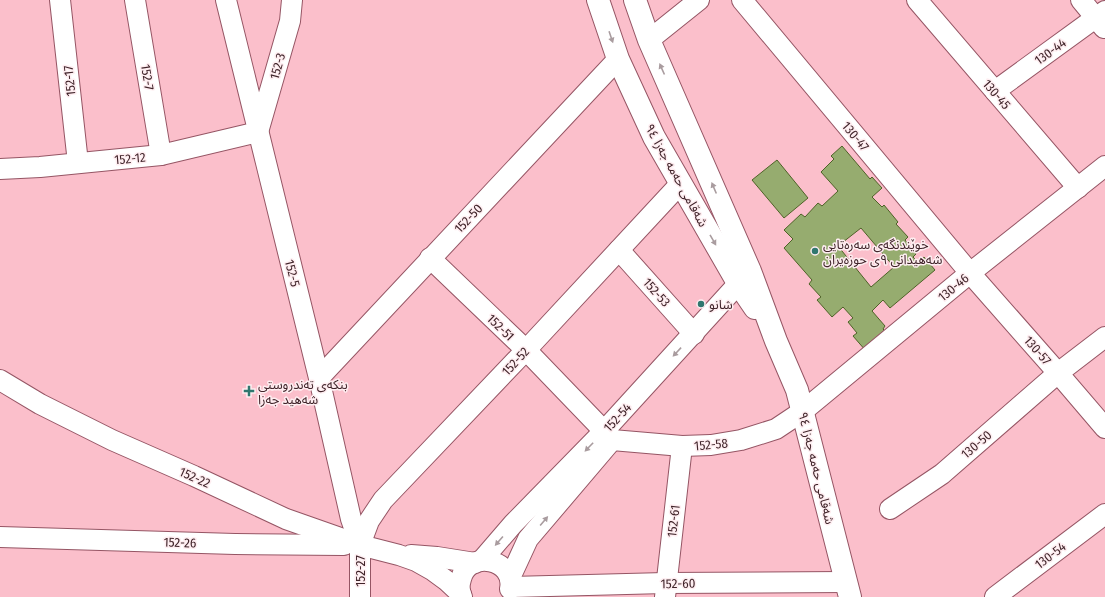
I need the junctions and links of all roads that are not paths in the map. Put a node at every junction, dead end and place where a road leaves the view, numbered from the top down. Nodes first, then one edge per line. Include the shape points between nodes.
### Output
1 (60, 0) edge
2 (136, 0) edge
3 (226, 0) edge
4 (292, 0) edge
5 (598, 0) edge
6 (635, 0) edge
7 (699, 0) edge
8 (917, 0) edge
9 (1081, 0) edge
10 (750, 3) edge
11 (1102, 19) edge
12 (649, 40) junction
13 (618, 59) junction
14 (994, 91) junction
15 (258, 132) junction
16 (161, 155) junction
17 (78, 162) junction
18 (1105, 166) edge
19 (0, 169) edge
20 (681, 183) junction
21 (1078, 188) junction
22 (619, 250) junction
23 (430, 258) junction
24 (970, 273) junction
25 (747, 283) junction
26 (694, 334) junction
27 (1105, 337) edge
28 (526, 350) junction
29 (1058, 373) junction
30 (319, 378) junction
31 (0, 380) edge
32 (803, 411) junction
33 (1105, 428) edge
34 (608, 436) junction
35 (682, 446) junction
36 (890, 509) dead end
37 (1105, 514) edge
38 (0, 537) edge
39 (360, 545) junction
40 (399, 555) junction
41 (478, 561) junction
42 (665, 590) edge
43 (848, 590) edge
44 (509, 591) edge
45 (461, 595) edge
46 (360, 597) edge
47 (995, 597) edge

1 - 17 street, 152-17
2 - 16 street, 152-7
3 - 15 street, 152-5
4 - 15 street, 152-3 via 290,21
5 -> 13 main road, شەقامی حەمە جەزا ٩٤
6 - 12 main road, شەقامی حەمە جەزا ٩٤
7 - 12 street
8 - 14 street, 130-45
9 - 11 street
10 - 24 street, 130-47
11 - 14 street, 130-44
25 -> 12 main road, شەقامی حەمە جەزا ٩٤
13 - 20 main road, شەقامی حەمە جەزا ٩٤ via 654,138
13 - 23 street, 152-50
14 - 21 street, 130-45
15 - 16 street, 152-12
15 - 30 street, 152-5
16 - 17 street, 152-12
17 - 19 street, 152-12
18 - 21 street, 130-46
20 - 22 street, 152-52
20 -> 25 main road, شەقامی حەمە جەزا ٩٤
21 - 24 street, 130-46
22 - 26 street, 152-53
22 - 28 street, 152-52
23 - 28 street, 152-51
23 - 30 street, 152-50
24 - 29 street, 130-57
24 - 32 street, 130-46
25 - 26 street, 152-54
25 - 32 main road, شەقامی حەمە جەزا ٩٤ via 776,341
25 - 34 street, 152-54 via 703,344
26 -> 34 street, 152-54
27 - 29 street, 130-50
28 - 34 street, 152-51
28 - 39 street, 152-52 via 383,500 369,521
29 - 33 street, 130-57
29 - 36 street, 130-50 via 942,474
30 - 39 street, 152-5 via 351,520
31 - 39 street, 152-22 via 40,404 112,440 286,519
32 - 35 street, 152-58 via 776,429 741,440
32 - 43 main road, شەقامی حەمە جەزا ٩٤
34 - 35 street, 152-58
34 -> 41 street, 152-54 via 513,524
44 -> 34 street, 152-54 via 528,539
35 - 42 street, 152-61
37 - 47 street, 130-54
38 - 39 street, 152-26
39 - 40 street, 152-22
39 - 46 street, 152-27
40 - 41 street
40 - 45 street via 432,570
41 - 44 street via 490,560 506,570
41 - 45 street, 152-54 via 467,567 462,575 459,584
42 - 43 street, 152-60
42 - 44 street, 152-60

